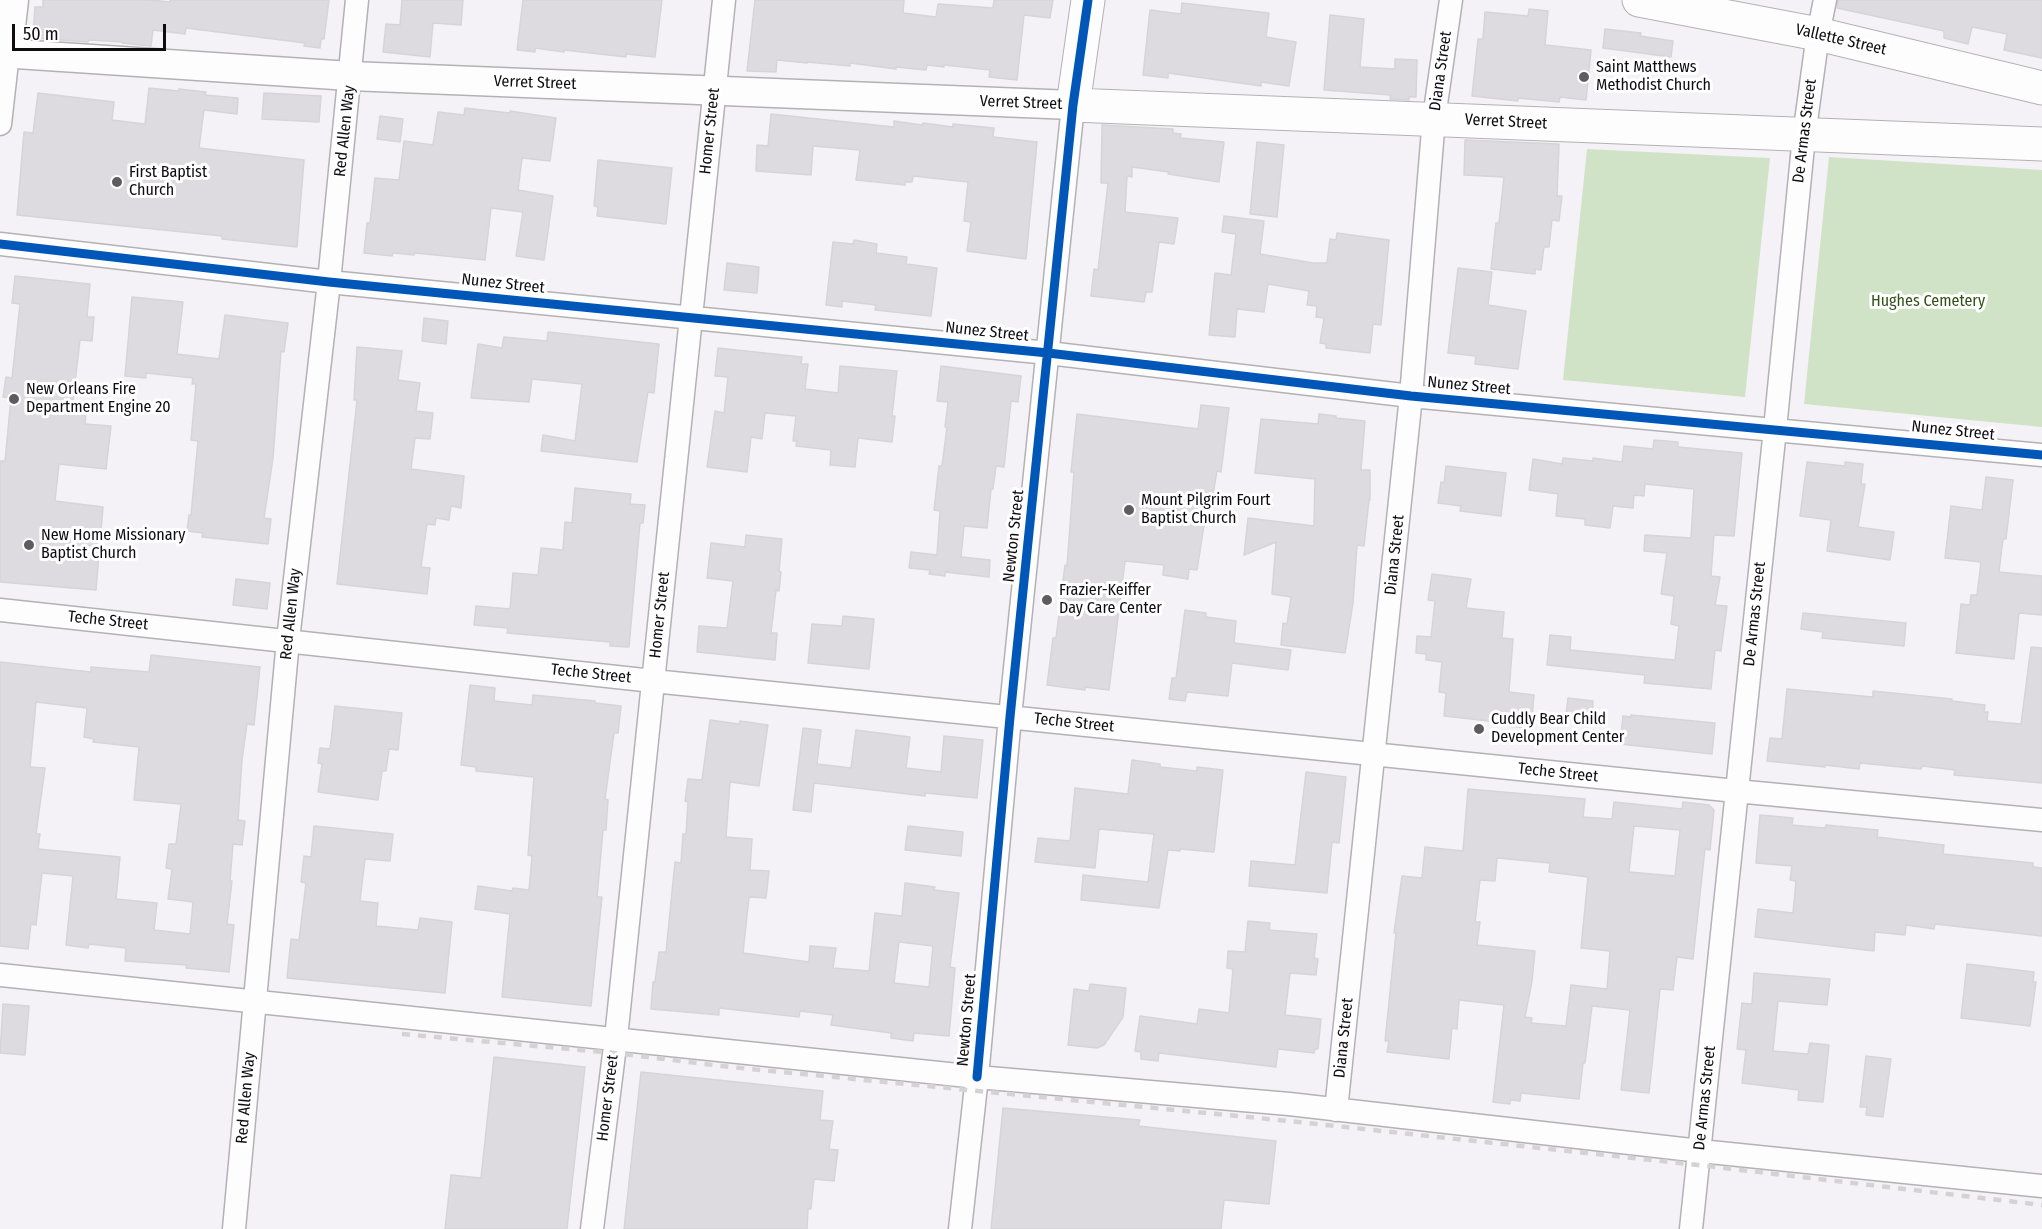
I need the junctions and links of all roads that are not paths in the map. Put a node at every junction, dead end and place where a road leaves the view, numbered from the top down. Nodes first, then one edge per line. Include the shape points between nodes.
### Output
1 (14, 0) edge
2 (357, 0) edge
3 (724, 0) edge
4 (1088, 0) edge
5 (1451, 0) edge
6 (1639, 0) edge
7 (1825, 0) edge
8 (1818, 34) junction
9 (4, 53) edge
10 (350, 76) junction
11 (2042, 88) edge
12 (715, 90) junction
13 (1073, 105) junction
14 (0, 117) edge
15 (1434, 118) junction
16 (0, 124) edge
17 (1804, 136) junction
18 (2042, 144) edge
19 (0, 244) edge
20 (329, 282) junction
21 (690, 317) junction
22 (1048, 353) junction
23 (1411, 396) junction
24 (1775, 429) junction
25 (2042, 455) edge
26 (0, 610) edge
27 (288, 640) junction
28 (653, 681) junction
29 (1010, 717) junction
30 (1374, 753) junction
31 (1736, 791) junction
32 (2042, 820) edge
33 (0, 975) edge
34 (255, 1002) junction
35 (616, 1038) junction
36 (977, 1077) junction
37 (1336, 1110) junction
38 (1700, 1151) junction
39 (2042, 1186) edge
40 (234, 1229) edge
41 (592, 1229) edge
42 (960, 1229) edge
43 (1691, 1229) edge

1 - 9 street
2 - 10 street, Red Allen Way
3 - 12 street, Homer Street
4 - 13 main road, Newton Street
5 - 15 street, Diana Street
6 - 8 main road, Vallette Street
7 - 8 street, De Armas Street
8 - 11 main road, Vallette Street
8 - 17 street, De Armas Street
9 - 10 street, Verret Street
9 - 14 street
10 - 12 street, Verret Street
10 - 20 street, Red Allen Way
12 - 13 street, Verret Street
12 - 21 street, Homer Street
13 - 15 main road, Verret Street
13 - 22 street, Newton Street
14 - 16 street
15 - 17 main road, Verret Street
15 - 23 street, Diana Street
17 - 18 main road, Verret Street
17 - 24 street, De Armas Street
19 - 20 street, Nunez Street
20 - 21 street, Nunez Street
20 - 27 street, Red Allen Way
21 - 22 street, Nunez Street
21 - 28 street, Homer Street
22 - 23 street, Nunez Street
22 - 29 street, Newton Street
23 - 24 street, Nunez Street
23 - 30 street, Diana Street
24 - 25 street, Nunez Street
24 - 31 street, De Armas Street
26 - 27 street, Teche Street
27 - 28 street, Teche Street
27 - 34 street, Red Allen Way
28 - 29 street, Teche Street
28 - 35 street, Homer Street
29 - 30 street, Teche Street
29 - 36 street, Newton Street
30 - 31 street, Teche Street
30 - 37 street, Diana Street
31 - 32 street, Teche Street
31 - 38 street, De Armas Street
33 - 34 street
34 - 35 street
34 - 40 street, Red Allen Way
35 - 36 street
35 - 41 street, Homer Street
36 - 37 street
36 - 42 street, Newton Street
37 - 38 street
38 - 39 street
38 - 43 street, De Armas Street

